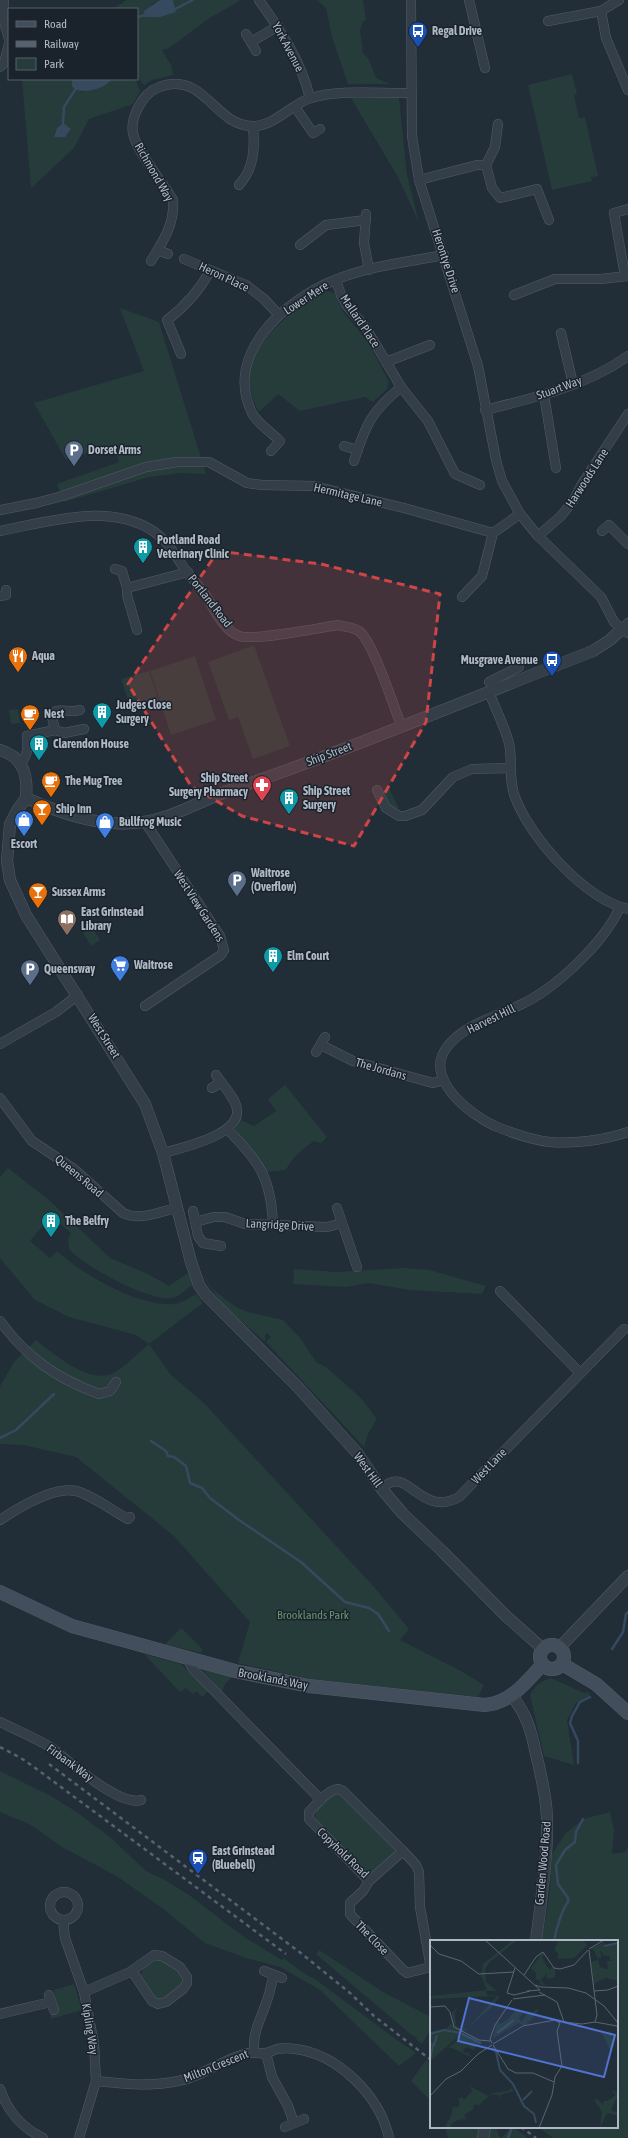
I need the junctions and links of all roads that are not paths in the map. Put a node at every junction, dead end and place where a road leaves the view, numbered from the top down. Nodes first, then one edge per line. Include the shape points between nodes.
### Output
1 (4, 0) edge
2 (259, 0) edge
3 (411, 0) edge
4 (470, 0) edge
5 (619, 0) edge
6 (601, 11) junction
7 (548, 21) dead end
8 (278, 26) junction
9 (8, 36) edge
10 (8, 48) edge
11 (256, 51) dead end
12 (0, 67) edge
13 (485, 68) dead end
14 (628, 90) edge
15 (411, 93) junction
16 (310, 98) junction
17 (296, 107) junction
18 (498, 124) dead end
19 (253, 127) junction
20 (320, 129) dead end
21 (486, 165) junction
22 (419, 180) junction
23 (239, 185) dead end
24 (628, 209) edge
25 (548, 220) dead end
26 (300, 245) dead end
27 (158, 250) junction
28 (168, 254) dead end
29 (444, 255) junction
30 (184, 259) dead end
31 (152, 261) dead end
32 (368, 270) junction
33 (210, 271) junction
34 (626, 276) edge
35 (336, 280) junction
36 (514, 295) dead end
37 (279, 315) junction
38 (562, 333) dead end
39 (430, 346) dead end
40 (182, 354) dead end
41 (628, 356) edge
42 (386, 362) junction
43 (573, 384) junction
44 (401, 387) junction
45 (544, 395) junction
46 (485, 410) junction
47 (628, 414) edge
48 (344, 446) dead end
49 (358, 450) junction
50 (271, 451) dead end
51 (354, 461) dead end
52 (556, 468) dead end
53 (480, 485) dead end
54 (0, 510) edge
55 (520, 514) junction
56 (608, 525) dead end
57 (0, 531) edge
58 (493, 533) junction
59 (538, 536) junction
60 (628, 544) edge
61 (116, 569) dead end
62 (188, 572) junction
63 (127, 588) junction
64 (462, 597) dead end
65 (626, 628) edge
66 (137, 630) dead end
67 (519, 667) dead end
68 (506, 679) junction
69 (489, 687) junction
70 (80, 710) dead end
71 (402, 727) junction
72 (84, 728) dead end
73 (56, 730) junction
74 (0, 750) edge
75 (21, 763) junction
76 (510, 768) junction
77 (377, 790) dead end
78 (26, 798) junction
79 (145, 822) junction
80 (624, 908) edge
81 (78, 996) junction
82 (146, 1006) dead end
83 (0, 1044) edge
84 (321, 1044) dead end
85 (444, 1080) junction
86 (212, 1088) dead end
87 (0, 1098) edge
88 (228, 1130) junction
89 (628, 1132) edge
90 (164, 1153) junction
91 (176, 1208) junction
92 (337, 1208) dead end
93 (193, 1211) dead end
94 (195, 1222) junction
95 (342, 1223) junction
96 (273, 1224) junction
97 (221, 1246) dead end
98 (357, 1267) dead end
99 (199, 1285) joint
100 (500, 1291) dead end
101 (0, 1321) edge
102 (624, 1329) dead end
103 (580, 1373) junction
104 (116, 1382) dead end
105 (381, 1488) junction
106 (130, 1517) dead end
107 (0, 1520) edge
108 (628, 1576) edge
109 (0, 1592) edge
110 (560, 1647) junction
111 (543, 1649) junction
112 (191, 1659) junction
113 (543, 1664) junction
114 (562, 1664) junction
115 (512, 1696) junction
116 (628, 1713) edge
117 (0, 1722) edge
118 (141, 1800) dead end
119 (321, 1800) junction
120 (403, 1852) junction
121 (369, 1881) junction
122 (62, 1920) dead end
123 (536, 1940) edge
124 (430, 1962) edge
125 (430, 1968) edge
126 (132, 1971) junction
127 (264, 1972) dead end
128 (84, 1992) junction
129 (51, 2002) dead end
130 (0, 2014) edge
131 (254, 2051) junction
132 (266, 2053) junction
133 (96, 2081) junction
134 (0, 2089) edge
135 (304, 2119) dead end
136 (294, 2123) junction
137 (285, 2127) dead end
138 (485, 2128) edge
139 (43, 2138) edge
140 (79, 2138) edge
141 (389, 2138) edge
142 (483, 2138) edge

1 - 9 street via 3,18
2 - 8 street, York Avenue
3 - 15 street, Herontye Drive
4 - 13 street
5 - 6 street
6 - 7 street
6 - 14 street via 606,38
8 - 11 street via 249,38
8 - 16 street, York Avenue via 300,67
10 - 12 street
15 - 16 street via 329,94
15 - 22 street, Herontye Drive via 412,136
16 - 17 street
17 - 19 street
17 - 20 street via 313,133
18 - 21 street via 495,147
19 - 23 street via 252,162 247,177
19 - 27 street, Richmond Way via 239,125 225,116 196,88 184,84 161,86 150,92 143,100 134,119 133,132 137,144 173,200 172,222
21 - 22 street
21 - 25 street via 492,188 500,198 537,189
22 - 29 street, Herontye Drive
24 - 34 street via 614,213
26 - 32 street via 326,225 366,217 364,243
27 - 28 street
27 - 31 street, Richmond Way
29 - 32 street, Lower Mere
29 - 46 street, Herontye Drive via 478,366
30 - 33 street, Heron Place
32 - 35 street, Lower Mere
33 - 37 street, Heron Place via 246,285
33 - 40 street via 200,290 168,320
34 - 36 street via 555,279
35 - 37 street, Lower Mere via 323,285
35 - 42 street, Mallard Place via 347,306 366,328
37 - 50 street, Lower Mere via 253,349 246,364 244,388 253,414 280,441
38 - 43 street
39 - 42 street
41 - 43 street, Stuart Way via 611,368
42 - 44 street, Mallard Place
43 - 45 street, Stuart Way
44 - 49 street via 380,404 370,418
44 - 53 street, Mallard Place via 428,421 455,474
45 - 46 street, Stuart Way
45 - 52 street
46 - 55 street, Herontye Drive via 502,481
47 - 59 street, Harwoods Lane via 573,501 561,516
48 - 49 street
49 - 51 street
54 - 58 street, Hermitage Lane via 56,498 146,467 177,462 209,462 247,483 314,486
55 - 58 street
55 - 59 street
56 - 60 street
57 - 62 street, Portland Road via 82,517 119,518 154,532 168,544
58 - 64 street via 482,576
59 - 65 street via 601,597 614,622
61 - 63 street via 122,571
62 - 63 street
62 - 71 street, Portland Road via 225,625 239,636 261,637 338,626 350,627 359,632 371,648
63 - 66 street
65 - 68 street, Ship Street via 593,651
67 - 68 street
68 - 69 street, Ship Street
69 - 71 street, Ship Street
69 - 76 street via 509,744
70 - 73 street via 63,710 53,714
71 - 79 street, Ship Street via 219,794 168,816
72 - 73 street via 64,733
73 - 75 street via 27,736 28,750
74 - 75 street via 9,753
75 - 78 street via 25,771
76 - 77 street via 472,769 453,777 422,810 405,816 399,816 386,808
76 - 80 street via 514,795 521,811 546,848 571,875 601,899
78 - 79 street, Ship Street via 67,815 86,819 119,824
78 - 81 street, West Street via 10,824 7,861 10,880 26,915
79 - 82 street, West View Gardens via 220,936 224,950 221,955
80 - 85 street, Harvest Hill via 582,959 543,993 471,1027 456,1037 441,1058 440,1066
81 - 83 street via 56,1012
81 - 90 street, West Street via 145,1104
84 - 85 street, The Jordans via 353,1061 432,1083
85 - 89 street, Harvest Hill via 449,1090 473,1112 494,1126 522,1136 550,1142 585,1140
86 - 88 street via 218,1079 235,1104 237,1117
87 - 91 street, Queens Road via 32,1141 74,1169 123,1214 140,1217
88 - 90 street via 199,1144
88 - 96 street via 247,1150 263,1175 272,1201
90 - 91 street, West Street
91 - 99 street, West Street
92 - 95 street
93 - 94 street
94 - 96 street, Langridge Drive via 220,1217 245,1224
94 - 97 street via 198,1236 203,1243
95 - 96 street, Langridge Drive via 327,1227
95 - 98 street
99 - 105 street, West Hill via 211,1301 312,1402 358,1454
100 - 103 street
101 - 104 street via 29,1356 58,1377 99,1394 110,1391
102 - 103 street, West Lane
103 - 105 street, West Lane via 459,1497 443,1503 425,1499 400,1481
105 - 111 street, West Hill via 403,1514 442,1550 491,1602
106 - 107 street via 128,1519 79,1492 69,1490 28,1504
108 - 110 street
109 - 112 main road, Brooklands Way via 72,1626
110 - 111 main road via 554,1645
110 - 114 main road via 564,1658
111 - 113 main road
112 - 115 main road, Brooklands Way via 235,1671 316,1687 485,1705 500,1703
112 - 119 street via 193,1669
113 - 114 main road via 549,1668 556,1668
113 - 115 main road, Brooklands Way
114 - 116 main road via 596,1684
115 - 123 street, Garden Wood Road via 523,1709 530,1726 546,1804 546,1861
117 - 118 street, Firbank Way via 48,1746 112,1792 133,1801
119 - 120 street, Copyhold Road via 333,1790 343,1791
119 - 121 street, Copyhold Road via 309,1812 309,1819
120 - 121 street, Copyhold Road
120 - 124 street, The Close via 416,1865 419,1872 420,1907
121 - 125 street, The Close via 350,1903 350,1914 403,1970 408,1972
122 - 128 street, Kipling Way via 65,1938
126 - 126 street via 152,2001 158,2004 166,2002 183,1990 187,1983 183,1970 162,1956 154,1955
126 - 128 street
127 - 131 street via 278,1977 256,2026 253,2037
128 - 133 street, Kipling Way via 92,2025
129 - 130 street
131 - 132 street, Milton Crescent
131 - 133 street, Milton Crescent via 230,2058 207,2072 177,2081 129,2085
132 - 136 street via 275,2085 288,2106
132 - 141 street, Milton Crescent via 284,2048 306,2051 344,2070 372,2101 382,2117
133 - 140 street, Kipling Way
134 - 139 street via 9,2110 17,2120
135 - 136 street
136 - 137 street
138 - 142 street

